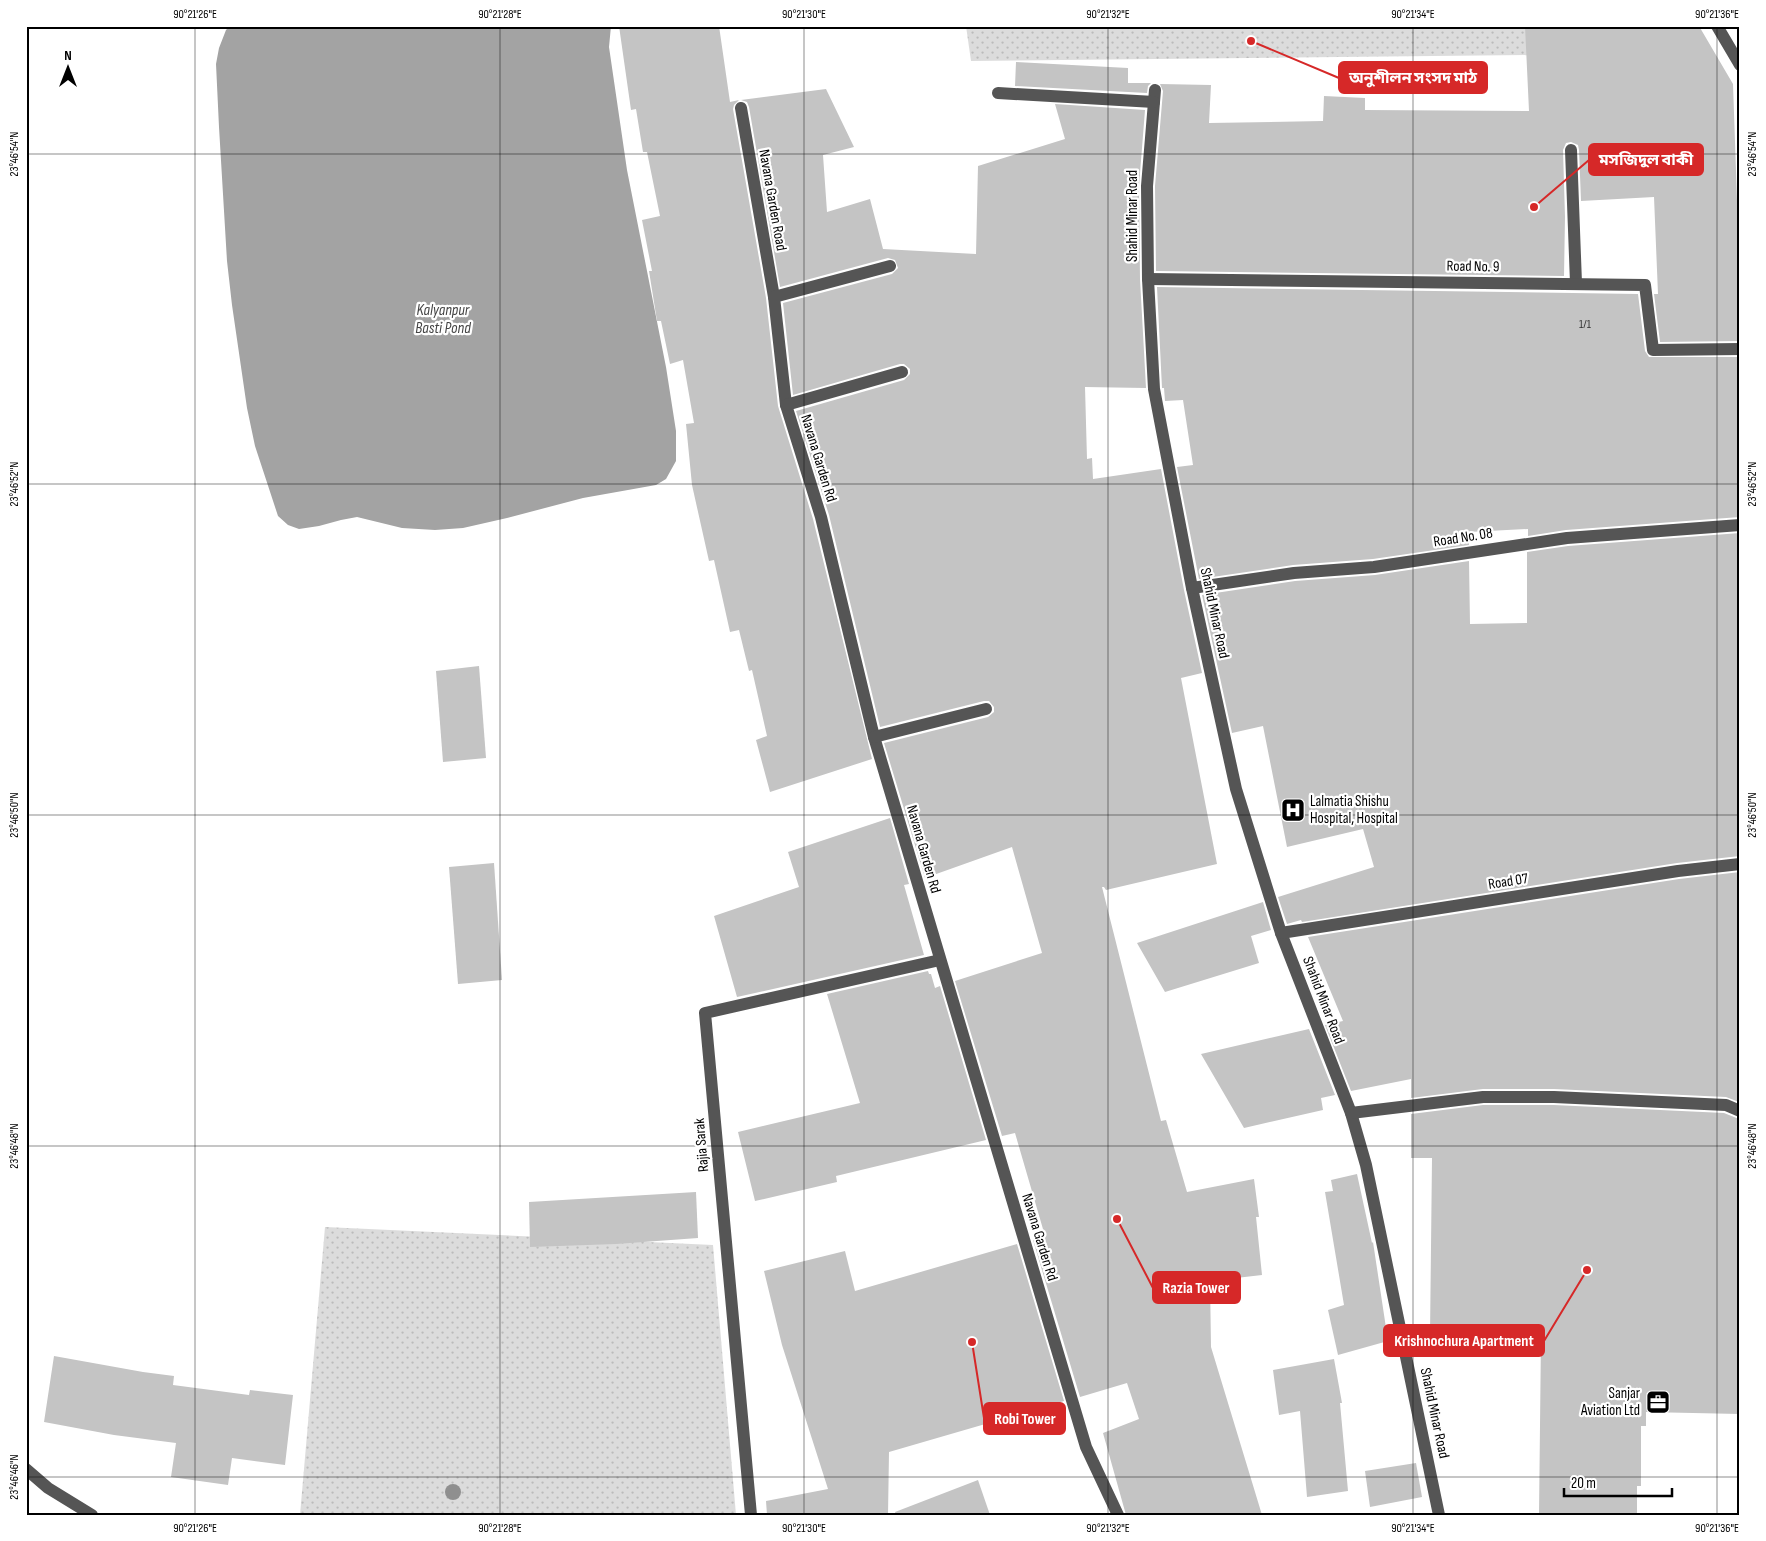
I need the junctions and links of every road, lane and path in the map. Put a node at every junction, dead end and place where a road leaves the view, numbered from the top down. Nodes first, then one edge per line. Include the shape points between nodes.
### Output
1 (1716, 26) edge
2 (1740, 65) edge
3 (998, 94) dead end
4 (741, 108) dead end
5 (1571, 150) dead end
6 (890, 266) dead end
7 (1148, 279) junction
8 (1576, 283) junction
9 (774, 297) junction
10 (1740, 349) edge
11 (902, 372) dead end
12 (786, 405) junction
13 (1740, 524) edge
14 (1192, 588) junction
15 (986, 709) dead end
16 (874, 737) junction
17 (1740, 864) edge
18 (1281, 933) junction
19 (940, 960) junction
20 (1740, 1111) edge
21 (1351, 1113) junction
22 (26, 1468) edge
23 (92, 1515) edge
24 (751, 1515) edge
25 (1118, 1515) edge
26 (1439, 1515) edge

1 - 2 street
3 - 7 street, Shahid Minar Road via 1155,96 1147,186
4 - 9 street, Navana Garden Road
5 - 8 street
6 - 9 street
7 - 8 street, Road No. 9
7 - 14 street, Shahid Minar Road via 1154,389
8 - 10 street, Road No. 9 via 1645,284 1653,350
9 - 12 street, Navana Garden Rd
11 - 12 street
12 - 16 street, Navana Garden Rd via 821,517
13 - 14 street, Road No. 08 via 1567,538 1374,567 1294,573
14 - 18 street, Shahid Minar Road via 1236,789
15 - 16 street
16 - 19 street, Navana Garden Rd
17 - 18 street, Road 07
18 - 21 street, Shahid Minar Road
19 - 24 street, Rajia Sarak via 704,1012
19 - 25 street, Navana Garden Rd via 1086,1447
20 - 21 street via 1726,1105 1483,1097
21 - 26 street, Shahid Minar Road via 1366,1165
22 - 23 street via 48,1488

